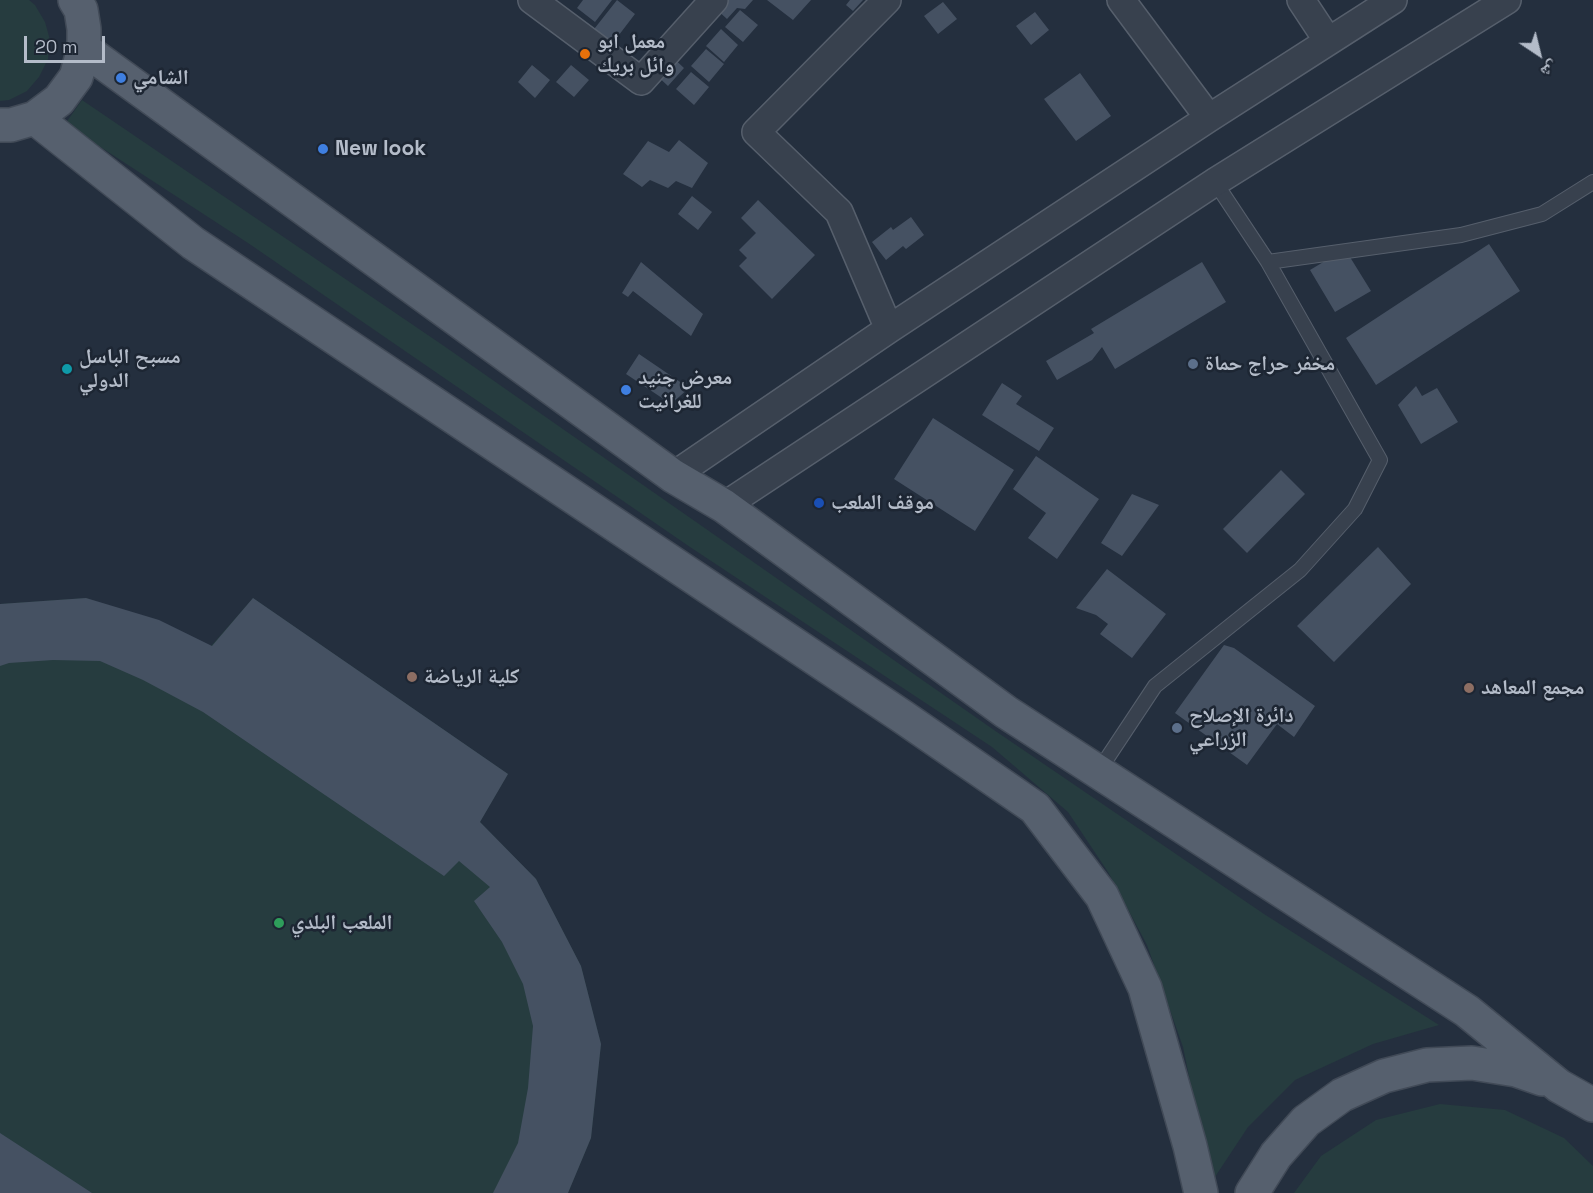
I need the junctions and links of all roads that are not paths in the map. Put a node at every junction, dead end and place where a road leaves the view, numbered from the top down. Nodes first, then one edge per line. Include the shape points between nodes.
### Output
1 (75, 0) edge
2 (532, 0) edge
3 (714, 0) edge
4 (887, 0) edge
5 (1121, 0) edge
6 (1301, 0) edge
7 (1393, 0) edge
8 (1508, 0) edge
9 (1328, 41) junction
10 (84, 49) junction
11 (35, 117) junction
12 (1209, 118) junction
13 (0, 125) edge
14 (1215, 182) junction
15 (1593, 182) edge
16 (1268, 262) junction
17 (890, 329) junction
18 (672, 476) junction
19 (724, 506) junction
20 (1098, 772) junction
21 (1559, 1086) junction
22 (1593, 1106) edge
23 (1201, 1193) edge
24 (1252, 1193) edge

1 - 10 main road via 81,10
2 - 3 street via 641,81
4 - 17 street via 756,132 838,212
5 - 12 street
6 - 9 street
7 - 9 street
8 - 14 street
9 - 12 street
10 - 11 main road via 76,77 59,100
10 - 18 main road
11 - 13 main road
11 - 23 main road via 193,243 1035,808 1102,896 1145,988
12 - 17 street
14 - 16 lane
14 - 19 street
15 - 16 lane via 1542,214 1461,235
16 - 20 lane via 1380,460 1355,508 1300,570 1155,686
17 - 18 street
18 - 19 main road
19 - 20 main road via 1006,712
20 - 21 main road via 1467,1011
21 - 22 main road
21 - 24 main road via 1516,1070 1472,1063 1427,1065 1384,1076 1342,1095 1306,1121 1276,1155

